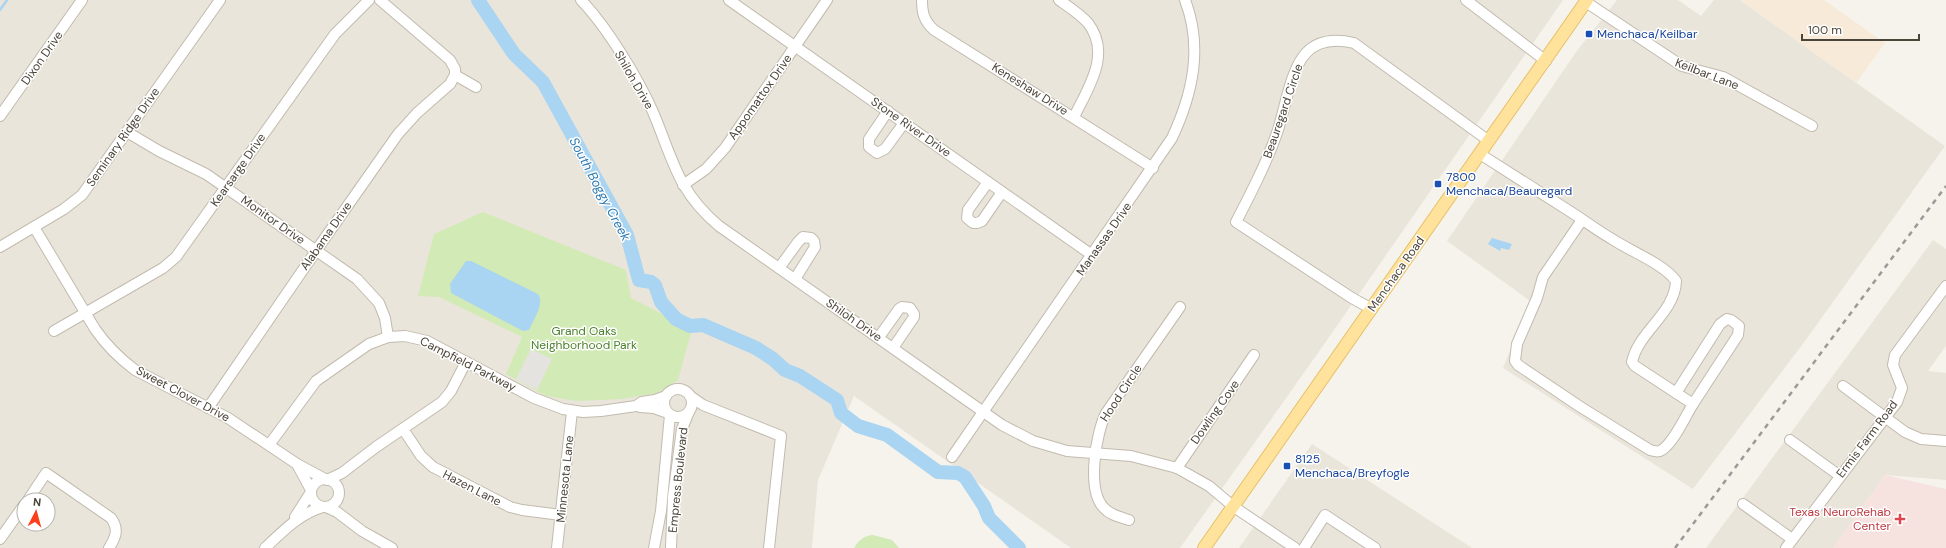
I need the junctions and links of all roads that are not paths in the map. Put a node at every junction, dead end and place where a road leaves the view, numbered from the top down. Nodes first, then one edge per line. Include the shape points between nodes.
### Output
1 (82, 0) edge
2 (220, 0) edge
3 (369, 0) edge
4 (380, 0) edge
5 (580, 0) edge
6 (729, 0) edge
7 (827, 0) edge
8 (922, 0) edge
9 (1059, 0) edge
10 (1185, 0) edge
11 (1466, 0) edge
12 (1587, 1) edge
13 (796, 46) junction
14 (1546, 61) junction
15 (455, 75) junction
16 (476, 87) dead end
17 (888, 111) junction
18 (0, 116) edge
19 (1074, 117) junction
20 (904, 122) junction
21 (1812, 126) dead end
22 (127, 132) junction
23 (1489, 141) junction
24 (1480, 154) junction
25 (1153, 168) junction
26 (988, 182) junction
27 (683, 185) junction
28 (226, 188) junction
29 (1002, 192) junction
30 (1582, 220) junction
31 (34, 227) junction
32 (0, 247) edge
33 (316, 251) junction
34 (1092, 255) junction
35 (779, 268) junction
36 (795, 279) junction
37 (1946, 286) edge
38 (1180, 307) dead end
39 (1372, 309) junction
40 (85, 313) junction
41 (54, 331) dead end
42 (388, 337) junction
43 (879, 337) junction
44 (893, 348) junction
45 (1254, 355) dead end
46 (466, 362) junction
47 (1843, 386) dead end
48 (1676, 393) junction
49 (666, 396) junction
50 (690, 396) junction
51 (1693, 404) junction
52 (636, 406) junction
53 (208, 408) junction
54 (572, 411) junction
55 (983, 411) junction
56 (721, 412) junction
57 (688, 413) junction
58 (669, 414) junction
59 (1885, 417) junction
60 (404, 429) junction
61 (1790, 440) dead end
62 (1946, 441) edge
63 (269, 445) junction
64 (1096, 454) junction
65 (952, 457) dead end
66 (297, 464) junction
67 (356, 464) junction
68 (1177, 468) junction
69 (1840, 476) junction
70 (326, 479) junction
71 (311, 491) junction
72 (33, 492) edge
73 (338, 494) junction
74 (1743, 504) dead end
75 (324, 507) junction
76 (1234, 507) junction
77 (561, 515) junction
78 (16, 517) edge
79 (1128, 520) dead end
80 (294, 521) junction
81 (353, 524) junction
82 (1792, 539) junction
83 (0, 540) edge
84 (109, 548) edge
85 (265, 548) edge
86 (392, 548) edge
87 (557, 548) edge
88 (654, 548) edge
89 (671, 548) edge
90 (769, 548) edge
91 (1204, 548) edge
92 (1295, 548) edge
93 (1304, 548) edge
94 (1375, 548) edge
95 (1786, 548) edge

1 - 18 street, Dixon Drive
2 - 22 street, Seminary Ridge Drive
3 - 28 street, Kearsarge Drive via 335,34
4 - 15 street via 450,60
5 - 27 street, Shiloh Drive via 600,23 633,74 653,113
6 - 13 street, Stone River Drive
7 - 13 street, Appomattox Drive
8 - 19 street, Keneshaw Drive via 923,14 934,30
9 - 19 street via 1088,24 1098,44 1097,70
10 - 25 street, Manassas Drive via 1190,12 1194,38 1192,82 1172,138
11 - 14 street
12 - 14 main road, Menchaca Road
12 - 21 street, Keilbar Lane via 1682,66 1727,79
13 - 17 street, Stone River Drive
13 - 27 street, Appomattox Drive via 724,148 706,169
14 - 23 main road, Menchaca Road
15 - 16 street
15 - 33 street, Alabama Drive via 450,84 398,134
17 - 20 street, Stone River Drive
17 - 20 street via 869,139 868,147 871,150 877,153 885,149
19 - 25 street, Keneshaw Drive
20 - 26 street, Stone River Drive
22 - 28 street, Monitor Drive via 195,168
22 - 31 street, Seminary Ridge Drive via 82,195
23 - 24 main road, Menchaca Road
23 - 39 street, Beauregard Circle via 1354,43 1338,40 1322,43 1307,52 1301,60 1276,135 1236,222
24 - 30 street
24 - 39 main road, Menchaca Road
25 - 34 street, Manassas Drive
26 - 29 street, Stone River Drive
26 - 29 street via 968,210 970,221 982,221
27 - 35 street, Shiloh Drive via 710,219
28 - 33 street, Monitor Drive
28 - 40 street, Kearsarge Drive via 170,263
29 - 34 street, Stone River Drive
30 - 48 street via 1657,266 1676,281 1674,293 1639,346 1632,362
30 - 51 street via 1543,277 1517,344 1514,356 1517,364 1579,406 1656,452 1662,450 1672,439
31 - 32 street, Seminary Ridge Drive
31 - 40 street, Sweet Clover Drive
33 - 42 street, Monitor Drive via 357,279 371,292 383,310
33 - 53 street, Alabama Drive
34 - 55 street, Manassas Drive
35 - 36 street, Shiloh Drive
35 - 36 street via 798,242 804,238 811,238 815,247
36 - 43 street, Shiloh Drive
37 - 59 street, Ermis Farm Road via 1895,355 1893,365 1902,392
38 - 64 street, Hood Circle via 1106,413 1099,430
39 - 76 main road, Menchaca Road
40 - 41 street, Kearsarge Drive
40 - 53 street, Sweet Clover Drive via 104,342 126,364
42 - 46 street, Campfield Parkway via 405,336 421,339
42 - 63 street, Campfield Parkway via 369,344 316,381
43 - 44 street, Shiloh Drive
43 - 44 street via 899,309 910,308 914,318
44 - 55 street, Shiloh Drive
45 - 68 street, Dowling Cove
46 - 54 street, Campfield Parkway via 544,403
46 - 60 street via 447,397
47 - 59 street
48 - 51 street
48 - 51 street via 1720,324 1727,319 1737,323 1738,335
49 - 50 street via 678,389
49 - 52 street, Campfield Parkway
49 - 58 street via 664,405
50 - 56 street
50 - 57 street via 692,404
52 - 54 street, Campfield Parkway via 601,411
52 - 58 street, Campfield Parkway via 654,408
53 - 63 street, Sweet Clover Drive via 241,425
54 - 77 street, Minnesota Lane
55 - 64 street, Shiloh Drive via 1002,425 1034,441 1067,451
55 - 65 street, Manassas Drive
56 - 57 street
56 - 90 street via 781,436
57 - 58 street via 677,418
57 - 89 street, Empress Boulevard via 682,429 674,490
58 - 88 street, Empress Boulevard via 661,511
59 - 62 street via 1921,439
59 - 69 street, Ermis Farm Road
60 - 67 street
60 - 77 street, Hazen Lane via 421,456 440,472 510,507
61 - 69 street
63 - 66 street, Sweet Clover Drive
64 - 68 street, Shiloh Drive via 1131,456
64 - 79 street, Hood Circle via 1095,485 1099,501 1109,513
66 - 70 street, Sweet Clover Drive
66 - 71 street, Sweet Clover Drive
67 - 70 street
67 - 73 street
68 - 76 street, Shiloh Drive via 1209,486
69 - 82 street, Ermis Farm Road
70 - 71 street via 316,482
70 - 73 street via 335,484
71 - 75 street via 313,500
71 - 80 street
72 - 84 street via 46,473 110,518 115,523 116,534
73 - 75 street via 334,504
73 - 81 street via 344,512
74 - 82 street
75 - 80 street
75 - 81 street
76 - 91 main road, Menchaca Road
76 - 92 street, Shiloh Drive
77 - 87 street, Minnesota Lane
78 - 83 street
80 - 85 street
81 - 86 street
82 - 95 street, Ermis Farm Road
93 - 94 street via 1325,515

